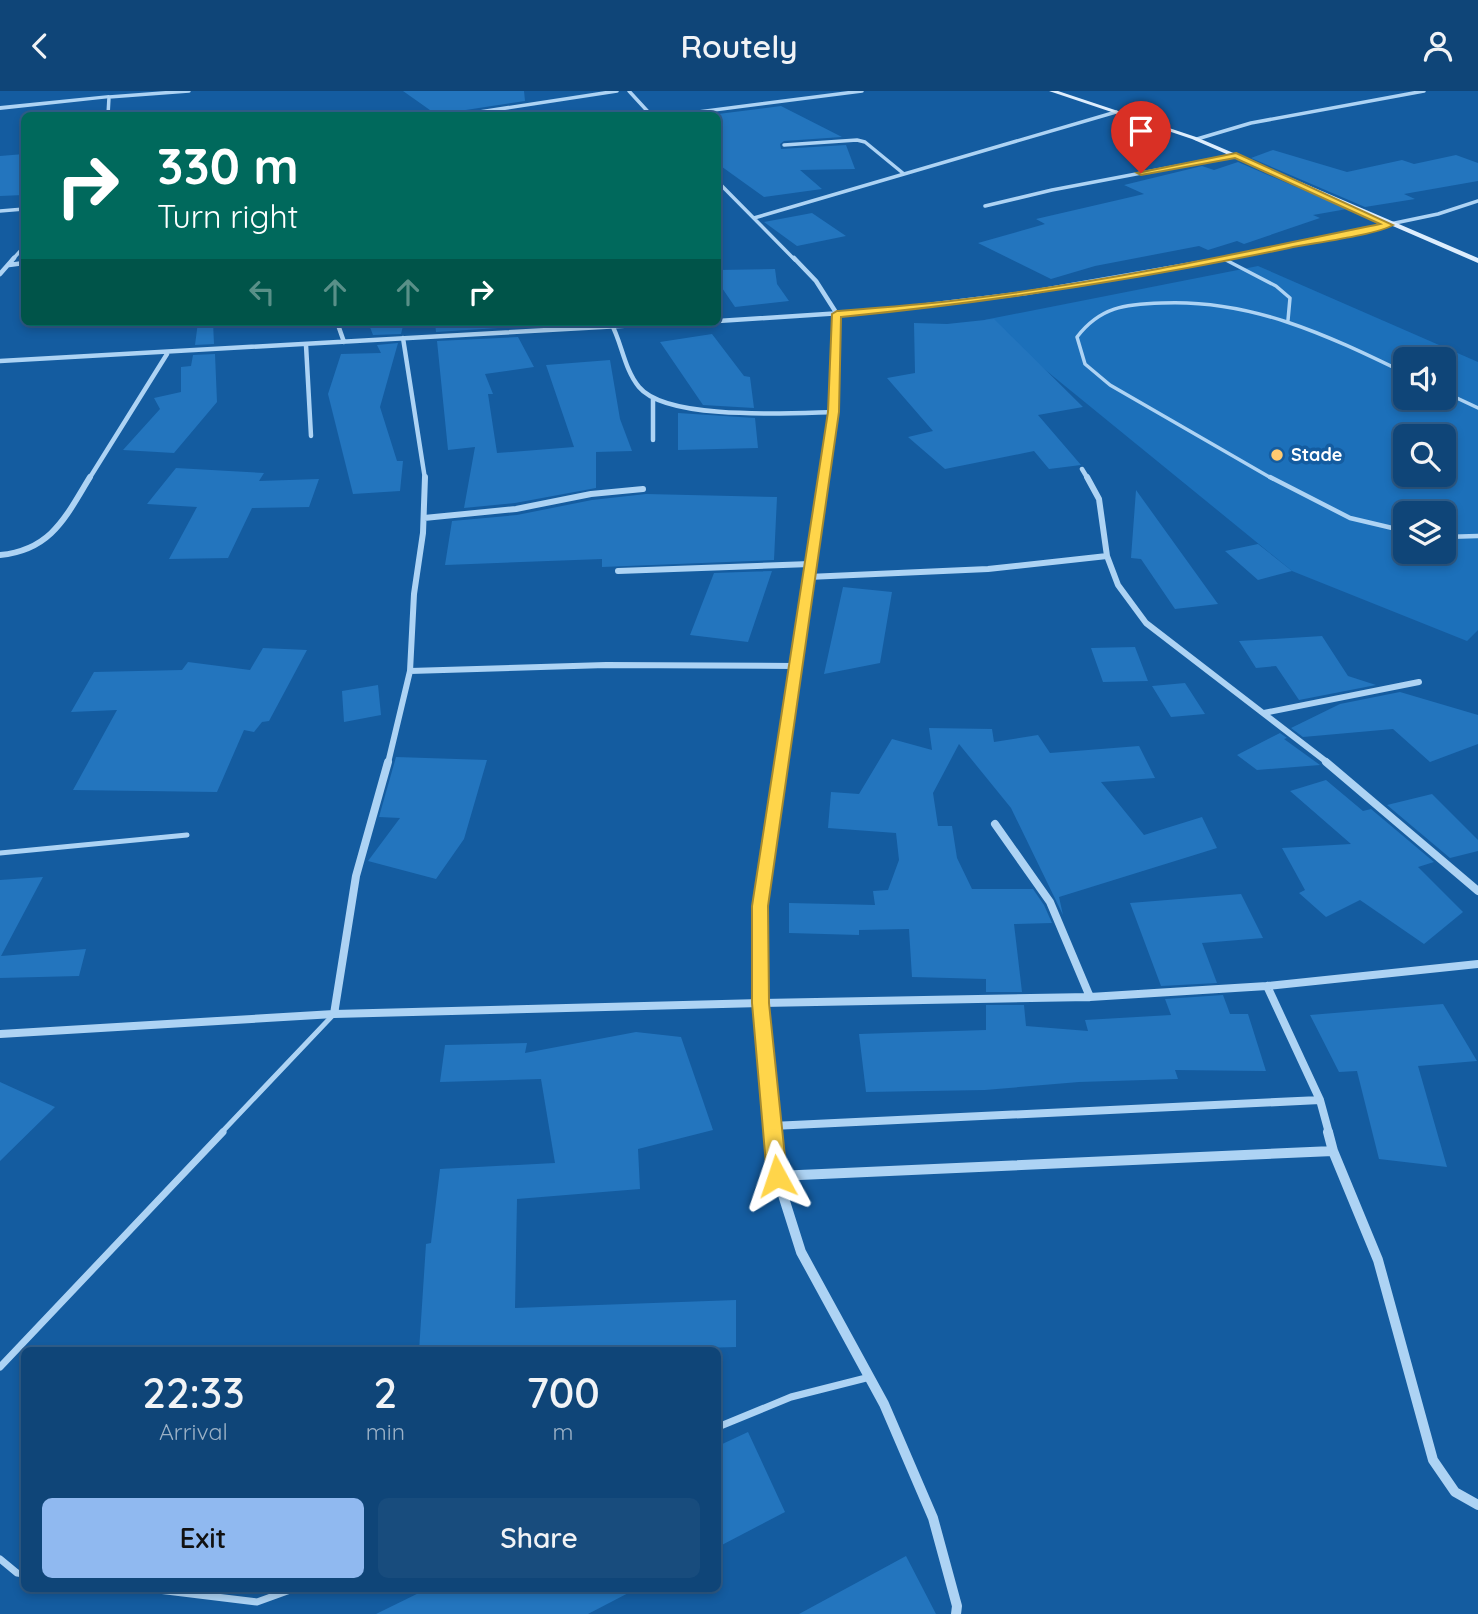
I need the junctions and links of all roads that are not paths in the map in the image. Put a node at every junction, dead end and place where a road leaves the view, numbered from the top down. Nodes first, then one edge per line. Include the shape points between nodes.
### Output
1 (189, 91) edge
2 (617, 91) edge
3 (629, 91) edge
4 (862, 91) edge
5 (1052, 91) edge
6 (1424, 91) edge
7 (109, 97) junction
8 (0, 108) edge
9 (108, 112) edge
10 (480, 112) edge
11 (649, 112) edge
12 (698, 112) edge
13 (1116, 113) junction
14 (1197, 139) junction
15 (784, 145) dead end
16 (1236, 155) junction
17 (904, 174) junction
18 (721, 185) edge
19 (1478, 201) edge
20 (985, 206) dead end
21 (21, 209) edge
22 (0, 211) edge
23 (754, 218) junction
24 (1389, 225) junction
25 (21, 251) edge
26 (1224, 259) junction
27 (1478, 261) edge
28 (21, 263) edge
29 (9, 265) junction
30 (0, 274) edge
31 (837, 314) junction
32 (1289, 320) junction
33 (721, 321) edge
34 (338, 326) edge
35 (582, 326) edge
36 (613, 326) edge
37 (403, 338) junction
38 (344, 342) junction
39 (306, 345) junction
40 (167, 353) junction
41 (0, 361) edge
42 (1393, 368) edge
43 (1456, 398) edge
44 (653, 400) junction
45 (1478, 408) edge
46 (834, 412) junction
47 (311, 436) dead end
48 (653, 440) dead end
49 (1082, 469) dead end
50 (643, 489) dead end
51 (424, 518) junction
52 (1393, 528) edge
53 (1478, 536) edge
54 (1456, 537) edge
55 (0, 555) edge
56 (1107, 556) junction
57 (810, 564) junction
58 (618, 571) dead end
59 (808, 577) junction
60 (795, 666) junction
61 (410, 671) junction
62 (1419, 682) dead end
63 (1264, 713) junction
64 (995, 824) dead end
65 (187, 835) dead end
66 (0, 853) edge
67 (1478, 891) edge
68 (1478, 964) edge
69 (1267, 986) junction
70 (1090, 997) junction
71 (761, 1003) junction
72 (334, 1014) junction
73 (0, 1034) edge
74 (1320, 1100) junction
75 (772, 1126) junction
76 (1333, 1151) junction
77 (777, 1176) junction
78 (0, 1367) edge
79 (870, 1377) junction
80 (721, 1426) edge
81 (1478, 1505) edge
82 (0, 1559) edge
83 (21, 1574) edge
84 (174, 1592) edge
85 (285, 1592) edge
86 (956, 1614) edge

1 - 7 street
2 - 10 street
3 - 11 street
4 - 12 street
5 - 13 main road
6 - 14 street via 1251,123
7 - 8 street
7 - 9 street
13 - 14 main road
13 - 17 street
14 - 16 main road
15 - 17 street via 857,140
16 - 20 street
16 - 24 main road
17 - 23 street
18 - 23 street
19 - 24 street
21 - 22 street
23 - 31 street via 816,281
24 - 26 street
24 - 27 main road
25 - 29 street
26 - 31 street via 973,301
26 - 32 lane via 1290,298
28 - 29 street
29 - 30 street
31 - 33 street
31 - 46 street
32 - 42 lane
32 - 52 lane via 1228,303 1174,301 1131,306 1093,318 1077,337 1085,364 1121,392 1244,464 1350,517
34 - 38 street
35 - 37 street
36 - 44 street via 637,385
37 - 38 street
37 - 51 street via 425,478
38 - 39 street
39 - 40 street
39 - 47 street
40 - 41 street
40 - 55 street via 58,529 41,544
43 - 45 lane
44 - 46 street via 686,409
44 - 48 street
46 - 57 street
49 - 56 street via 1099,499
50 - 51 street
51 - 61 street
53 - 54 lane
56 - 59 street via 988,569
56 - 63 street via 1118,585 1146,623
57 - 58 street
57 - 59 street
59 - 60 street
60 - 61 street
60 - 71 street via 760,906
61 - 72 street via 356,876
62 - 63 street
63 - 67 street
64 - 70 street via 1050,902
65 - 66 lane
68 - 69 street
69 - 70 street
69 - 74 street
70 - 71 street
71 - 72 street
71 - 75 street
72 - 73 street
72 - 78 lane
74 - 75 street
74 - 76 street
75 - 77 street
76 - 77 street
76 - 81 street via 1378,1260 1433,1460 1455,1492
77 - 79 street via 801,1252
79 - 80 lane via 791,1397
79 - 86 street via 933,1518
82 - 83 lane
84 - 85 lane via 257,1602

